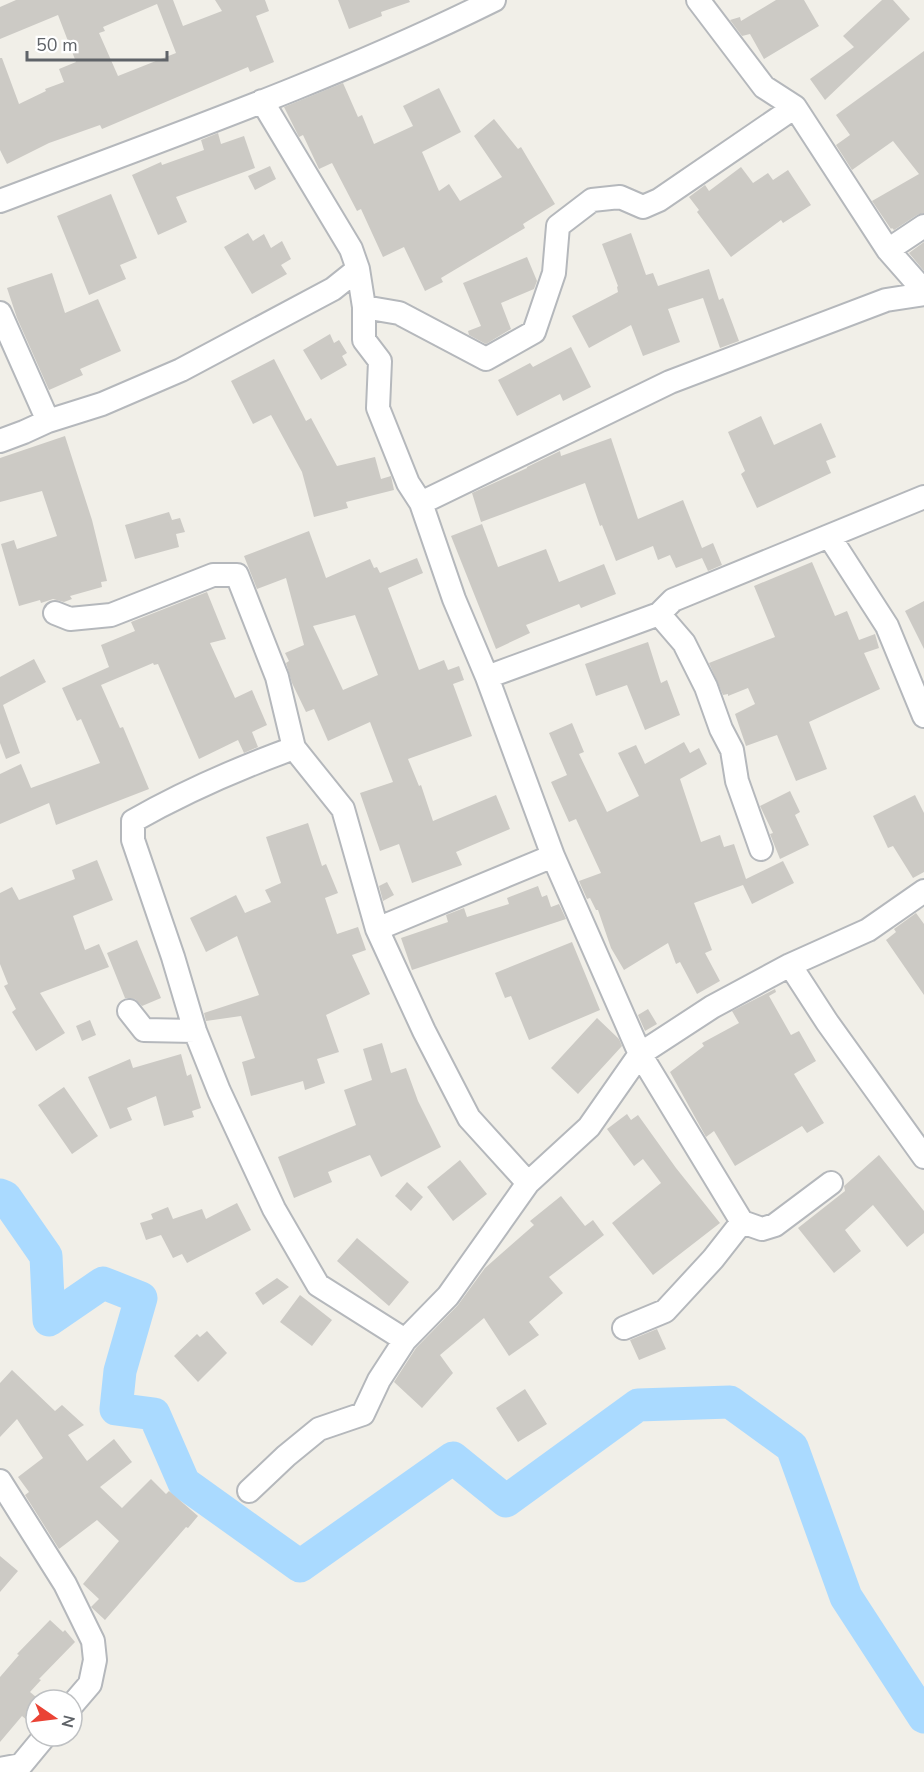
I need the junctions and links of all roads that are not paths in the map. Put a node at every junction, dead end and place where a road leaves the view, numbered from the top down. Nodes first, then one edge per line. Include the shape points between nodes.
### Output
1 (494, 0) edge
2 (698, 0) edge
3 (262, 101) junction
4 (795, 107) junction
5 (0, 201) edge
6 (924, 226) edge
7 (888, 250) junction
8 (358, 269) junction
9 (924, 292) edge
10 (364, 307) junction
11 (0, 313) edge
12 (48, 420) junction
13 (0, 441) edge
14 (924, 497) edge
15 (420, 503) junction
16 (829, 536) junction
17 (55, 613) dead end
18 (659, 614) junction
19 (487, 677) junction
20 (924, 717) edge
21 (294, 748) junction
22 (761, 849) dead end
23 (553, 856) junction
24 (924, 891) edge
25 (376, 929) junction
26 (790, 965) junction
27 (129, 1011) dead end
28 (195, 1031) junction
29 (640, 1054) junction
30 (924, 1157) edge
31 (528, 1183) junction
32 (831, 1183) dead end
33 (742, 1222) junction
34 (624, 1328) dead end
35 (405, 1340) junction
36 (0, 1481) edge
37 (249, 1491) dead end
38 (84, 1691) edge
39 (34, 1748) edge
40 (15, 1768) edge

1 - 3 street
2 - 4 street via 764,87
3 - 5 street
3 - 8 street via 351,249
4 - 7 street
4 - 10 street via 659,200 643,207 620,197 592,200 558,226 554,273 534,332 486,359 399,313
6 - 7 street
7 - 9 street
8 - 10 street
8 - 12 street via 333,289 181,370 102,404
9 - 15 street via 886,300 670,382
10 - 15 street via 364,340 380,362 378,408
11 - 12 street
12 - 13 street
14 - 16 street
15 - 19 street
16 - 18 street via 673,600
16 - 20 street via 888,626
17 - 21 street via 70,619 111,615 213,574 237,575 277,677
18 - 19 street
18 - 22 street via 684,643 706,687 732,750 737,781
19 - 23 street
21 - 25 street via 343,809
21 - 28 street via 251,763 133,821 133,840
23 - 25 street
23 - 29 street
24 - 26 street via 868,930
25 - 31 street via 469,1118
26 - 29 street via 712,1007
26 - 30 street
27 - 28 street via 144,1030
28 - 35 street via 274,1209 318,1285
29 - 31 street via 589,1127
29 - 33 street
31 - 35 street via 448,1296
32 - 33 street via 775,1225 762,1229
33 - 34 street via 665,1311
35 - 37 street via 363,1414 319,1430
36 - 38 street via 65,1584 93,1641 95,1660 90,1684
39 - 40 street

